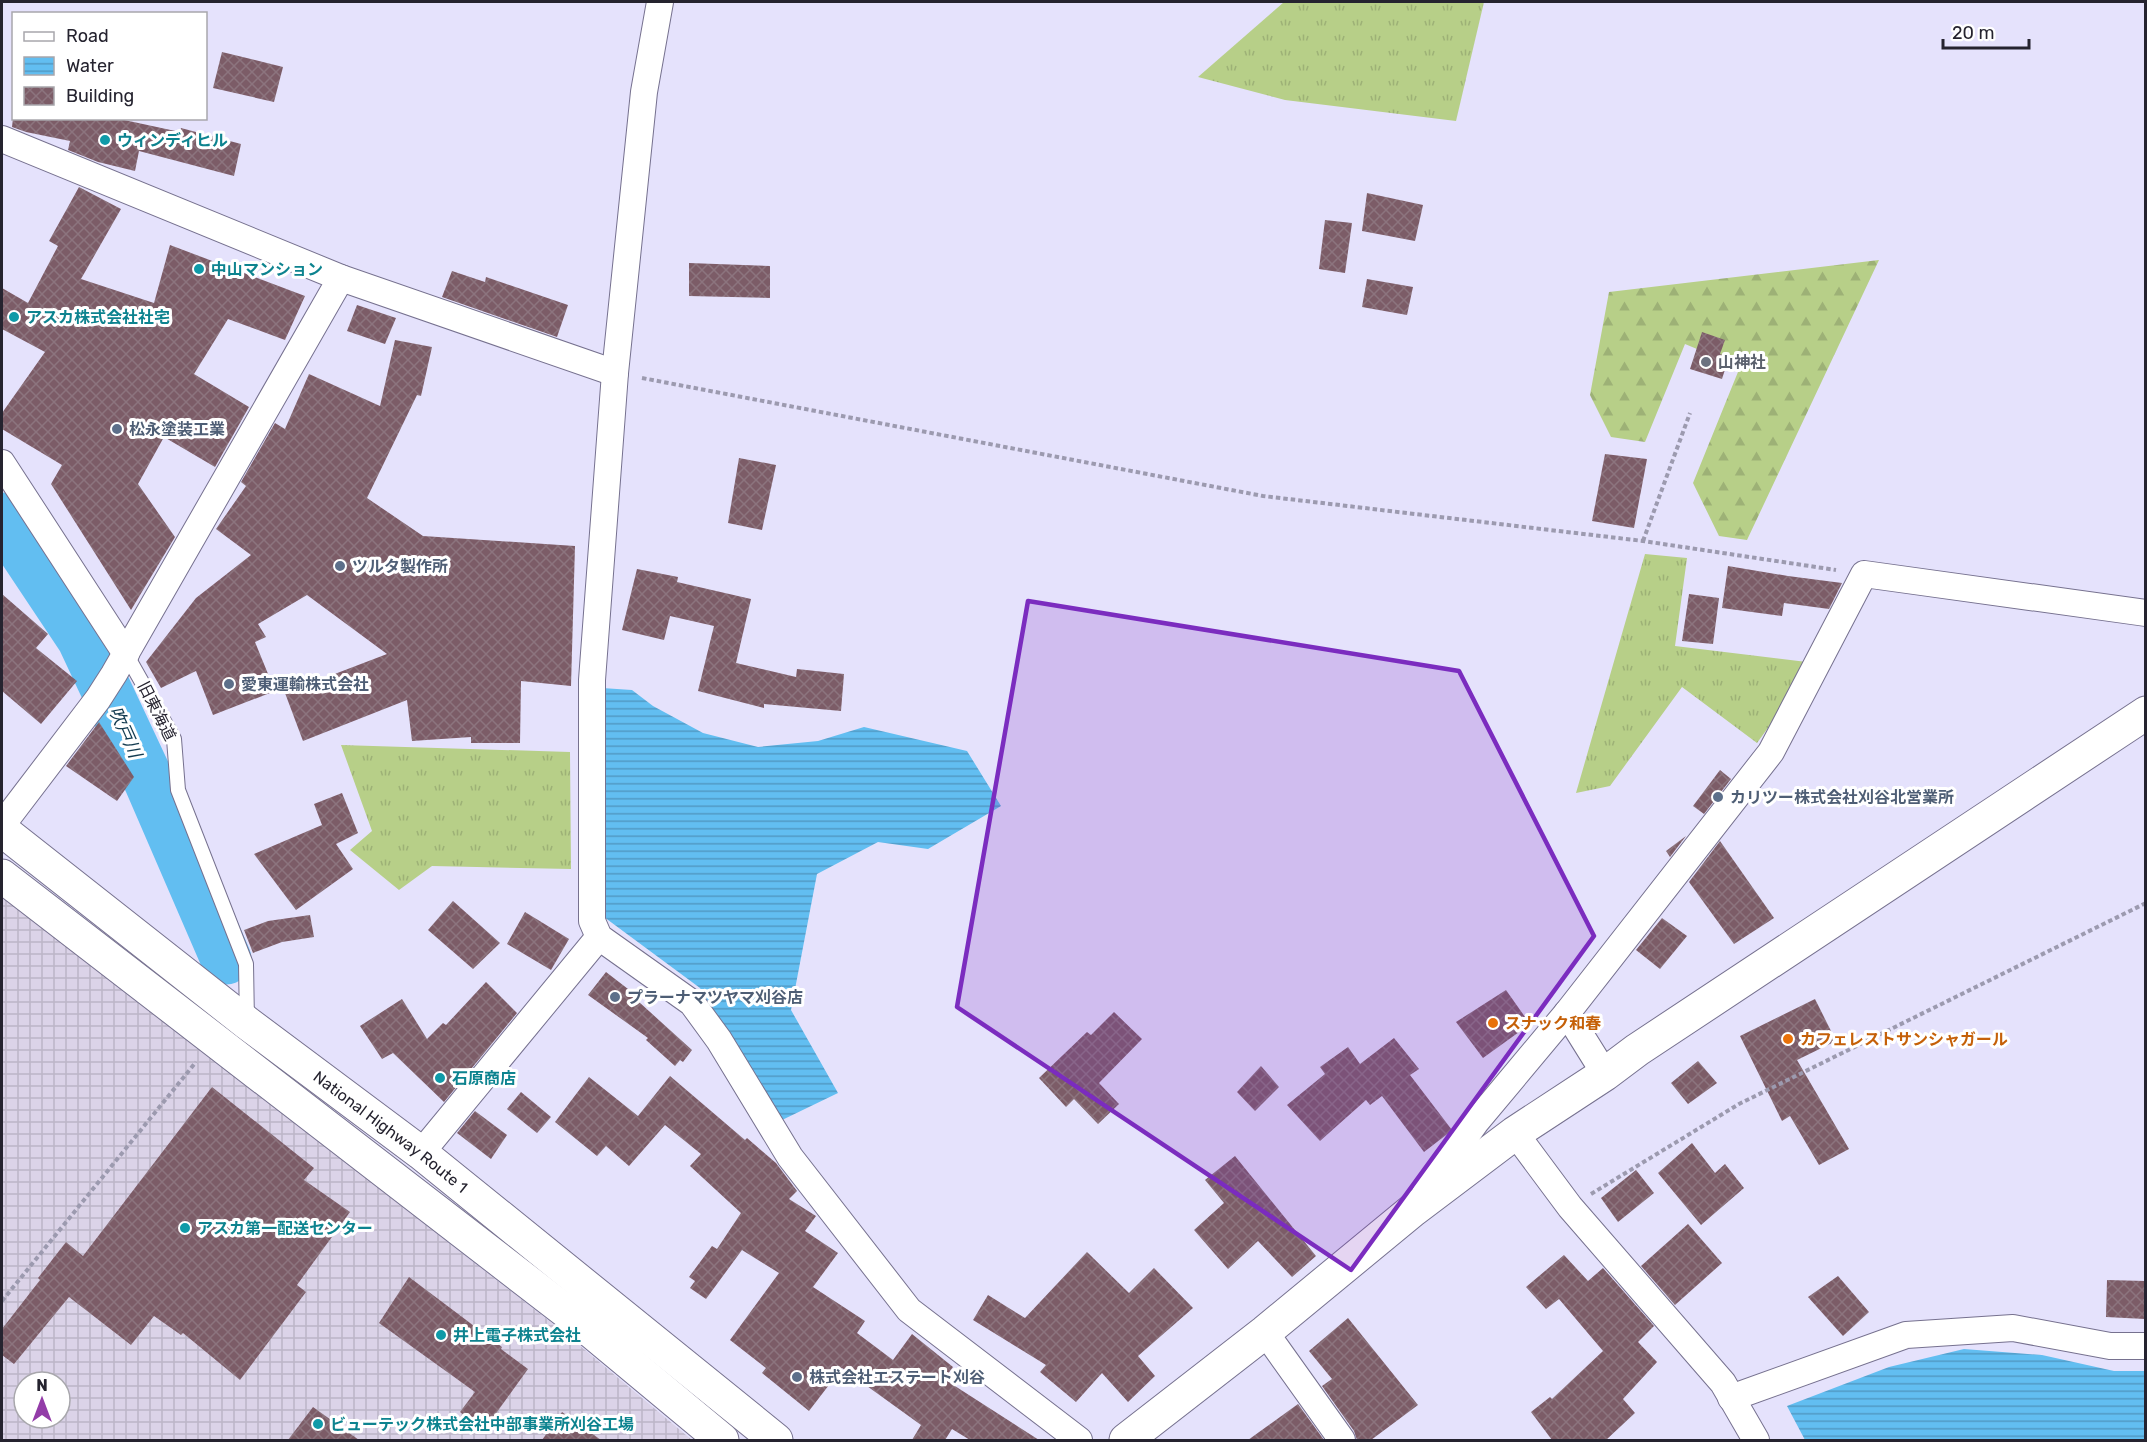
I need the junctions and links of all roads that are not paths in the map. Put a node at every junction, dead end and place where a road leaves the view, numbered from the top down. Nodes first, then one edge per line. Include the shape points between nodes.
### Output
1 (660, 2) edge
2 (2, 139) edge
3 (341, 278) junction
4 (615, 373) junction
5 (2, 463) edge
6 (2145, 613) edge
7 (120, 664) junction
8 (2145, 713) edge
9 (2, 825) edge
10 (2, 830) edge
11 (2, 876) edge
12 (599, 937) junction
13 (1567, 1013) junction
14 (247, 1023) junction
15 (1605, 1074) junction
16 (1515, 1133) junction
17 (422, 1153) junction
18 (1413, 1210) junction
19 (1265, 1332) junction
20 (2145, 1346) edge
21 (1731, 1398) junction
22 (722, 1440) edge
23 (776, 1440) edge
24 (1079, 1440) edge
25 (1126, 1440) edge
26 (1342, 1440) edge
27 (1756, 1440) edge

1 - 4 street via 644,92
2 - 3 street
3 - 4 street
3 - 7 street
4 - 12 street via 592,680 592,921
5 - 7 street, 旧東海道
6 - 13 street via 1864,574 1771,752
7 - 9 street
7 - 14 lane, 旧東海道 via 174,739 178,790 246,964
8 - 15 main road
10 - 14 main road, National Highway Route 1
11 - 22 main road via 585,1326
12 - 17 street
12 - 24 street via 692,1003 790,1157 909,1310
13 - 15 street
13 - 18 street via 1476,1122
14 - 17 main road, National Highway Route 1
15 - 16 main road
16 - 18 main road
16 - 21 street via 1570,1207 1723,1383
17 - 23 main road, National Highway Route 1
18 - 19 main road
19 - 25 main road
19 - 26 street
20 - 21 street via 2110,1346 2013,1328 1906,1335
21 - 27 street

